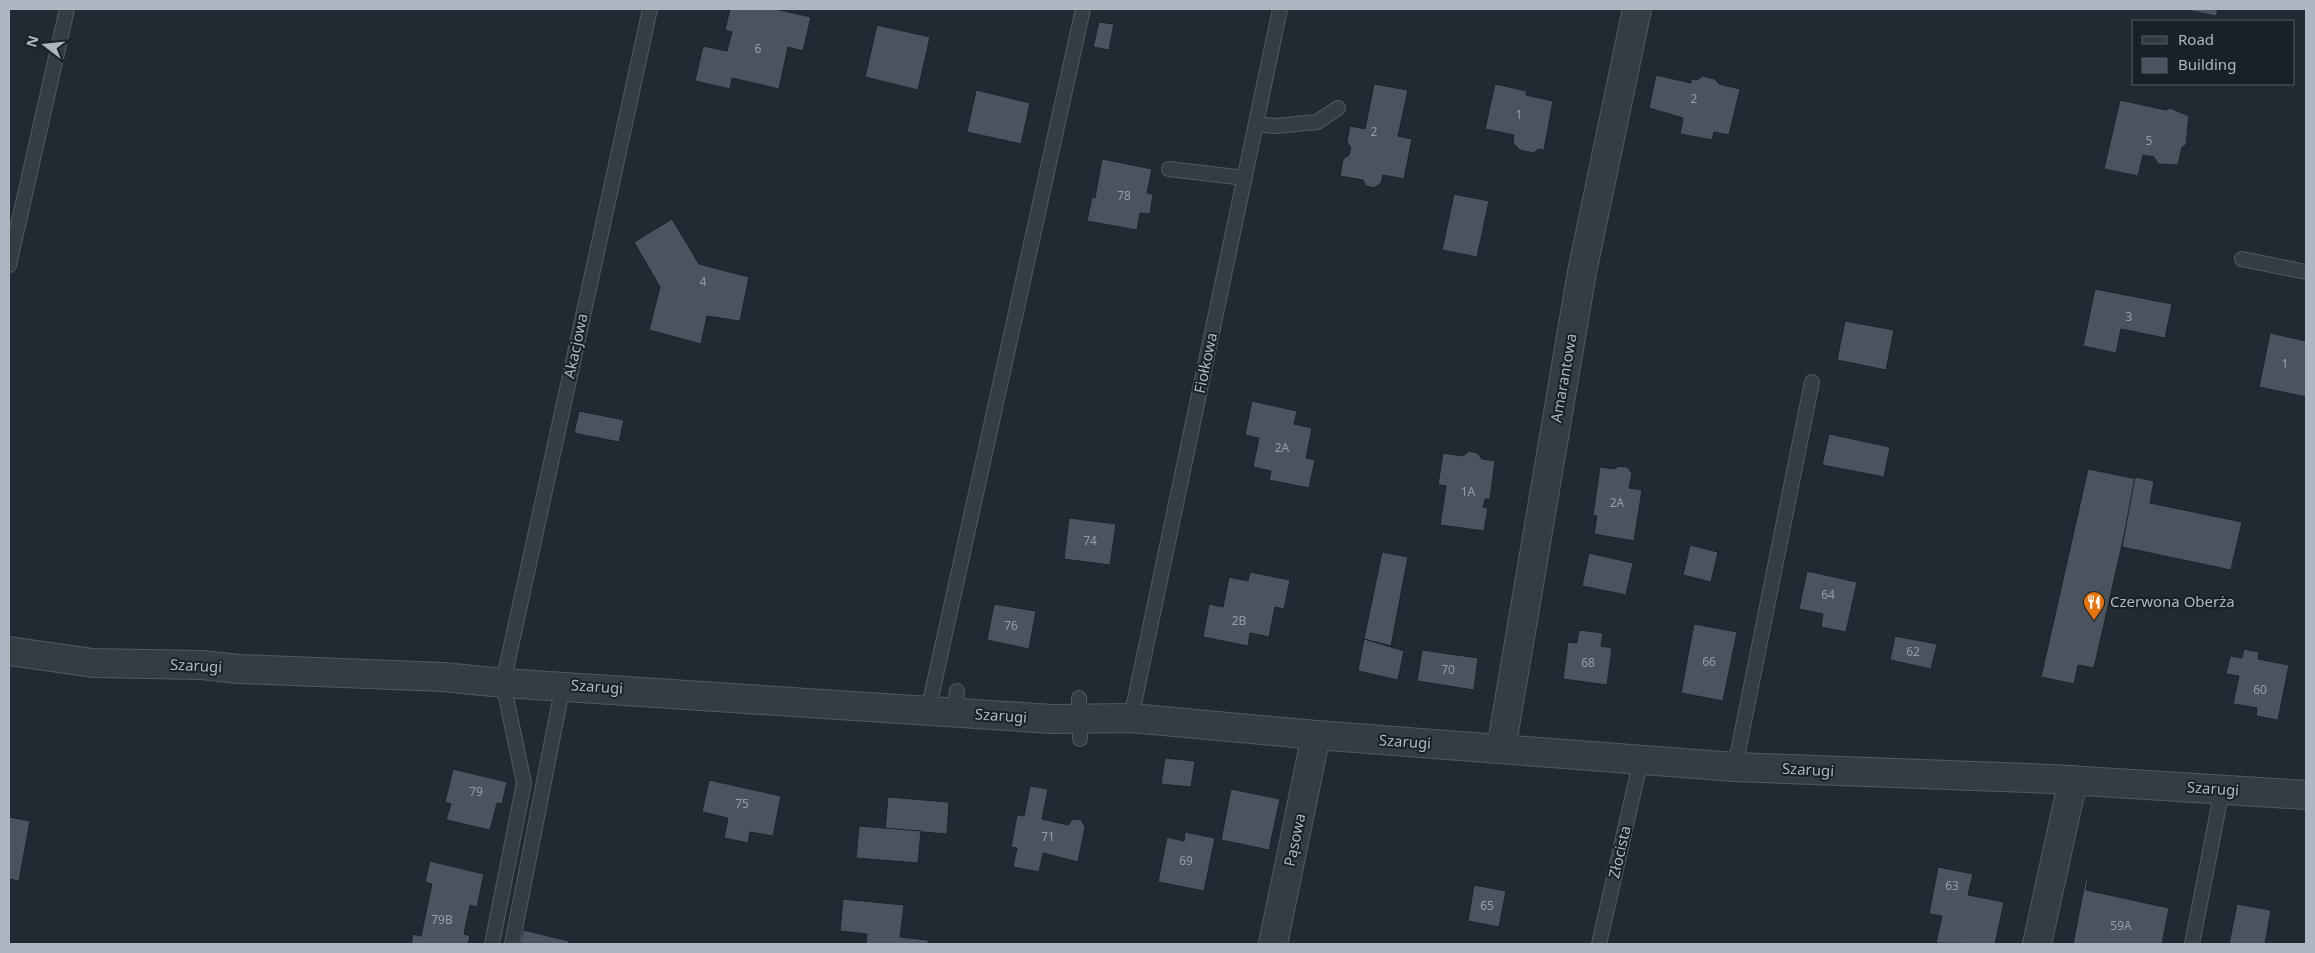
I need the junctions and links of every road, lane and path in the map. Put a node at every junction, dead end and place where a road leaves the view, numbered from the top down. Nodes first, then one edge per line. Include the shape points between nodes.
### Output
1 (67, 9) edge
2 (650, 9) edge
3 (1083, 9) edge
4 (1280, 9) edge
5 (1637, 9) edge
6 (1338, 108) dead end
7 (1256, 124) junction
8 (1169, 169) dead end
9 (1245, 178) junction
10 (2242, 259) dead end
11 (9, 265) edge
12 (2306, 272) edge
13 (1812, 382) dead end
14 (9, 651) edge
15 (503, 683) junction
16 (563, 685) junction
17 (946, 705) junction
18 (1131, 718) junction
19 (1316, 735) junction
20 (1501, 749) junction
21 (1640, 759) junction
22 (1735, 767) junction
23 (2073, 780) junction
24 (2222, 790) junction
25 (2306, 795) edge
26 (492, 944) edge
27 (512, 944) edge
28 (1272, 944) edge
29 (1599, 944) edge
30 (2037, 944) edge
31 (2192, 944) edge

1 - 11 lane
2 - 15 lane, Akacjowa
3 - 17 lane
4 - 7 lane, Fiołkowa
5 - 20 street, Amarantowa via 1582,272
6 - 7 lane via 1317,122 1275,126
7 - 9 lane, Fiołkowa
8 - 9 lane
9 - 18 lane, Fiołkowa
10 - 12 lane
13 - 22 lane
14 - 15 street, Szarugi via 93,662 443,677
15 - 16 street, Szarugi
15 - 26 lane via 524,784
16 - 17 street, Szarugi
16 - 27 lane
17 - 18 street, Szarugi via 1080,718
18 - 19 street, Szarugi
19 - 20 street, Szarugi
19 - 28 street, Pąsowa
20 - 21 street, Szarugi
21 - 22 street, Szarugi
21 - 29 lane, Złocista
22 - 23 street, Szarugi
23 - 24 street, Szarugi
23 - 30 street
24 - 25 street, Szarugi
24 - 31 lane

